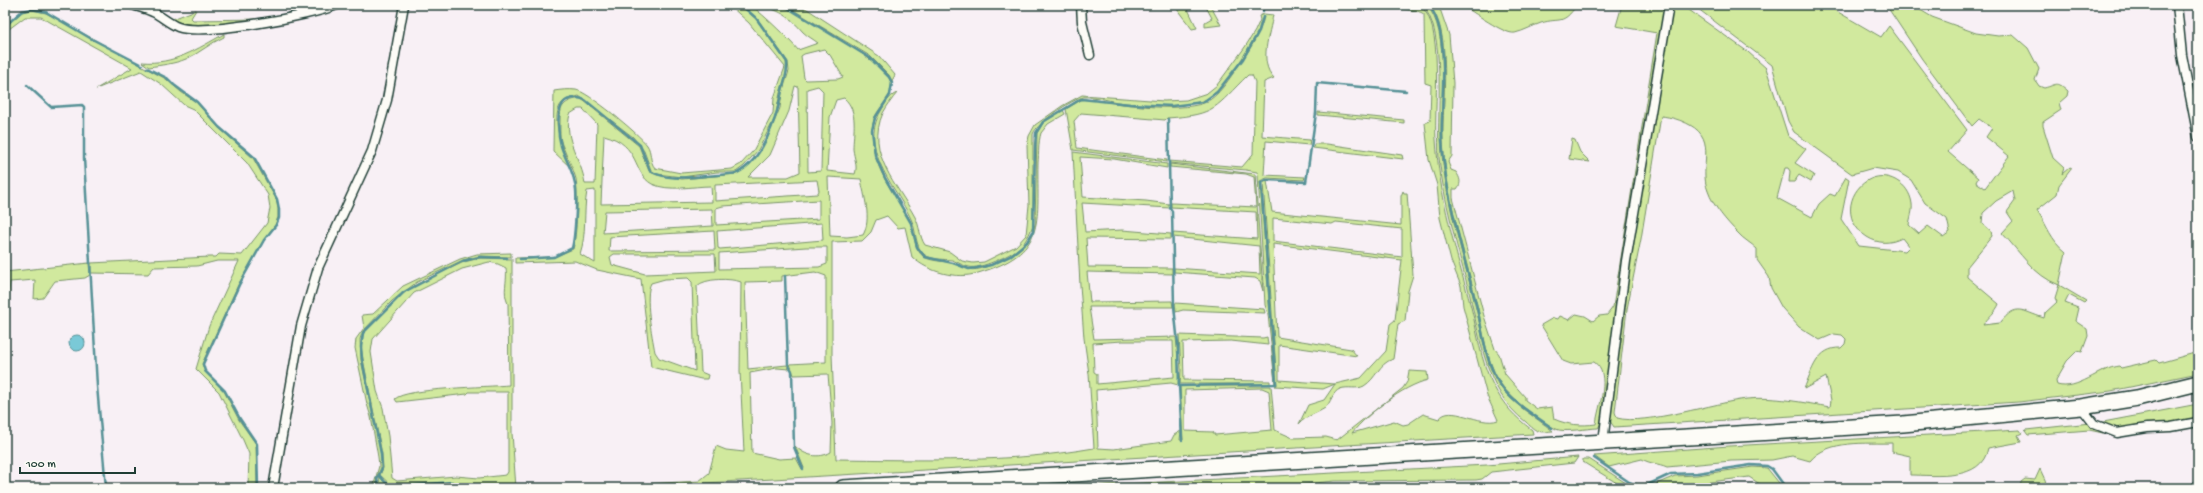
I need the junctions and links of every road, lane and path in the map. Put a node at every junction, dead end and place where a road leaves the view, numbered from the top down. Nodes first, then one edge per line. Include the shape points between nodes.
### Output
1 (132, 5) edge
2 (337, 5) edge
3 (404, 5) edge
4 (1081, 5) edge
5 (1669, 5) edge
6 (2177, 5) edge
7 (1090, 54) dead end
8 (2198, 137) edge
9 (2198, 384) edge
10 (2080, 407) junction
11 (2198, 422) edge
12 (1603, 442) junction
13 (273, 488) edge
14 (843, 488) edge

1 - 2 street via 187,29 226,28 320,11
3 - 13 street via 387,100 372,151 318,268 301,326
4 - 7 street via 1082,22
5 - 12 street via 1628,253
6 - 8 street via 2182,55
9 - 10 highway via 2137,398
10 - 11 street via 2094,424 2117,433
10 - 12 highway via 1903,424
12 - 14 highway

